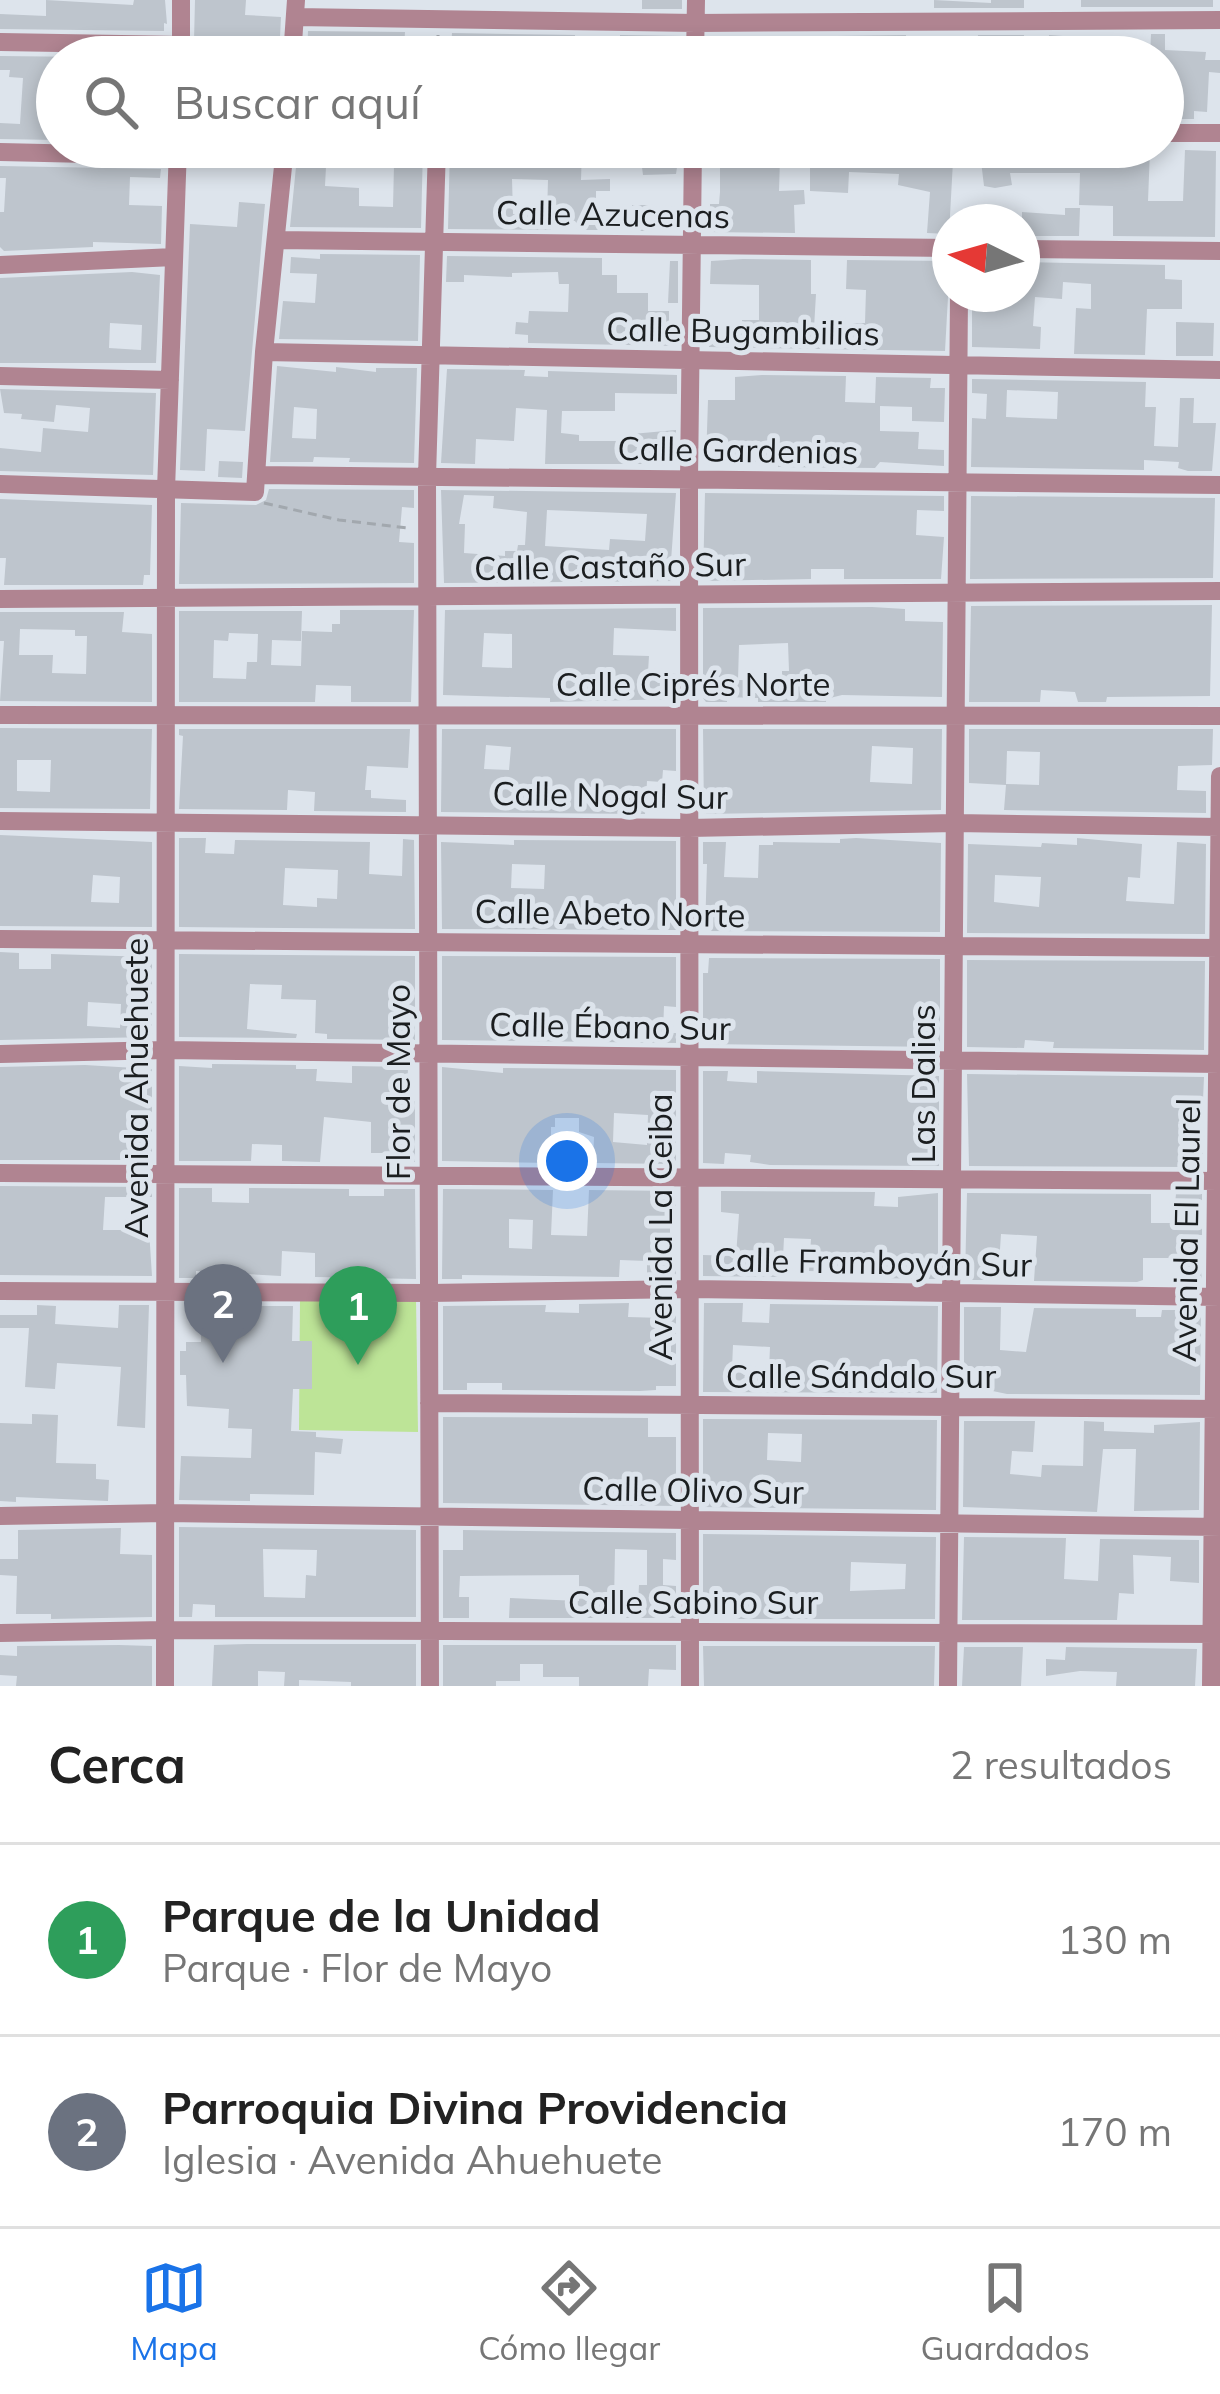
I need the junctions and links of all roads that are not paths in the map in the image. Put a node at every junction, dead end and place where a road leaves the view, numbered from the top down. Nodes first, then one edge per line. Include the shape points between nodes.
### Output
1 (181, 0) edge
2 (696, 0) edge
3 (296, 8) edge
4 (1220, 20) edge
5 (696, 23) junction
6 (181, 36) edge
7 (696, 36) edge
8 (0, 42) edge
9 (36, 44) edge
10 (1184, 133) edge
11 (1220, 134) edge
12 (0, 152) edge
13 (36, 152) edge
14 (177, 168) edge
15 (283, 168) edge
16 (436, 168) edge
17 (693, 168) edge
18 (276, 241) junction
19 (434, 242) junction
20 (692, 245) junction
21 (932, 248) edge
22 (1040, 249) edge
23 (1220, 251) edge
24 (174, 257) junction
25 (0, 265) edge
26 (958, 312) edge
27 (264, 352) junction
28 (431, 355) junction
29 (690, 359) junction
30 (958, 364) junction
31 (1220, 370) edge
32 (0, 376) edge
33 (170, 380) junction
34 (427, 477) junction
35 (689, 480) junction
36 (958, 482) junction
37 (256, 483) junction
38 (0, 484) edge
39 (1220, 484) edge
40 (166, 490) junction
41 (1220, 591) edge
42 (957, 593) junction
43 (689, 596) junction
44 (428, 598) junction
45 (0, 599) edge
46 (166, 601) junction
47 (166, 713) junction
48 (428, 713) junction
49 (689, 714) junction
50 (0, 715) edge
51 (956, 715) junction
52 (1220, 716) edge
53 (1220, 776) edge
54 (166, 820) junction
55 (0, 821) edge
56 (428, 822) junction
57 (955, 824) junction
58 (1220, 827) edge
59 (689, 828) junction
60 (0, 939) edge
61 (166, 939) junction
62 (428, 941) junction
63 (689, 943) junction
64 (954, 946) junction
65 (1219, 948) edge
66 (166, 1050) junction
67 (428, 1053) junction
68 (0, 1054) edge
69 (689, 1057) junction
70 (953, 1060) junction
71 (1219, 1064) edge
72 (0, 1173) edge
73 (166, 1175) junction
74 (429, 1176) junction
75 (689, 1178) junction
76 (952, 1179) junction
77 (1218, 1181) edge
78 (690, 1288) junction
79 (0, 1291) edge
80 (166, 1291) junction
81 (429, 1292) junction
82 (952, 1295) junction
83 (1218, 1297) edge
84 (429, 1402) junction
85 (690, 1405) junction
86 (950, 1407) junction
87 (1217, 1409) edge
88 (165, 1513) junction
89 (0, 1516) edge
90 (429, 1516) junction
91 (690, 1520) junction
92 (950, 1523) junction
93 (1216, 1527) edge
94 (165, 1630) junction
95 (430, 1631) junction
96 (690, 1632) junction
97 (0, 1633) edge
98 (949, 1633) junction
99 (1216, 1634) edge
100 (165, 1686) edge
101 (430, 1686) edge
102 (690, 1686) edge
103 (948, 1686) edge
104 (1211, 1686) edge

1 - 6 street
2 - 5 street
3 - 5 street
4 - 5 street
5 - 7 street
8 - 9 street
10 - 11 street
12 - 13 street
14 - 24 street, Avenida Ahuehuete
15 - 18 street
16 - 19 street, Flor de Mayo
17 - 20 street, Avenida La Ceiba
18 - 19 street, Calle Azucenas
18 - 27 street
19 - 20 street, Calle Azucenas
19 - 28 street, Flor de Mayo
20 - 21 street, Calle Azucenas
20 - 29 street, Avenida La Ceiba
22 - 23 street
24 - 25 street
24 - 33 street, Avenida Ahuehuete
26 - 30 street, Las Dalias
27 - 28 street, Calle Bugambilias
27 - 37 street
28 - 29 street, Calle Bugambilias
28 - 34 street, Flor de Mayo
29 - 30 street, Calle Bugambilias
29 - 35 street, Avenida La Ceiba
30 - 31 street, Calle Bugambilias
30 - 36 street, Las Dalias
32 - 33 street
33 - 40 street, Avenida Ahuehuete
34 - 35 street, Calle Gardenias
34 - 37 street, Calle Gardenias
34 - 44 street, Flor de Mayo
35 - 36 street, Calle Gardenias
35 - 43 street, Avenida La Ceiba
36 - 39 street, Calle Gardenias
36 - 42 street, Las Dalias
37 - 40 street, Calle Gardenias
38 - 40 street, Calle Gardenias
40 - 46 street, Avenida Ahuehuete
41 - 42 street, Calle Castaño Sur
42 - 43 street, Calle Castaño Sur
42 - 51 street, Las Dalias
43 - 44 street, Calle Castaño Sur
43 - 49 street, Avenida La Ceiba
44 - 46 street, Calle Castaño Sur
44 - 48 street, Flor de Mayo
45 - 46 street, Calle Castaño Sur
46 - 47 street, Avenida Ahuehuete
47 - 48 street, Calle Ciprés Norte
47 - 50 street, Calle Ciprés Norte
47 - 54 street, Avenida Ahuehuete
48 - 49 street, Calle Ciprés Norte
48 - 56 street, Flor de Mayo
49 - 51 street, Calle Ciprés Norte
49 - 59 street, Avenida La Ceiba
51 - 52 street, Calle Ciprés Norte
51 - 57 street, Las Dalias
53 - 58 street, Avenida El Laurel
54 - 55 street, Calle Nogal Sur
54 - 56 street, Calle Nogal Sur
54 - 61 street, Avenida Ahuehuete
56 - 59 street, Calle Nogal Sur
56 - 62 street, Flor de Mayo
57 - 58 street, Calle Nogal Sur
57 - 59 street, Calle Nogal Sur
57 - 64 street, Las Dalias
58 - 65 street, Avenida El Laurel
59 - 63 street, Avenida La Ceiba
60 - 61 street, Calle Abeto Norte
61 - 62 street, Calle Abeto Norte
61 - 66 street, Avenida Ahuehuete
62 - 63 street, Calle Abeto Norte
62 - 67 street, Flor de Mayo
63 - 64 street, Calle Abeto Norte
63 - 69 street, Avenida La Ceiba
64 - 65 street, Calle Abeto Norte
64 - 70 street, Las Dalias
65 - 71 street, Avenida El Laurel
66 - 67 street, Calle Ébano Sur
66 - 68 street, Calle Ébano Sur
66 - 73 street, Avenida Ahuehuete
67 - 69 street, Calle Ébano Sur
67 - 74 street, Flor de Mayo
69 - 70 street, Calle Ébano Sur
69 - 75 street, Avenida La Ceiba
70 - 71 street, Calle Ébano Sur
70 - 76 street, Las Dalias
71 - 77 street, Avenida El Laurel
72 - 73 street
73 - 74 street
73 - 80 street, Avenida Ahuehuete
74 - 75 street
74 - 81 street, Flor de Mayo
75 - 76 street
75 - 78 street, Avenida La Ceiba
76 - 77 street
76 - 82 street, Las Dalias
77 - 83 street, Avenida El Laurel
78 - 81 street, Calle Framboyán Sur
78 - 82 street, Calle Framboyán Sur
78 - 85 street, Avenida La Ceiba
79 - 80 street, Calle Framboyán Sur
80 - 81 street, Calle Framboyán Sur
80 - 88 street, Avenida Ahuehuete
81 - 84 street, Flor de Mayo
82 - 83 street, Calle Framboyán Sur
82 - 86 street, Las Dalias
83 - 87 street, Avenida El Laurel
84 - 85 street, Calle Sándalo Sur
84 - 90 street, Flor de Mayo
85 - 86 street, Calle Sándalo Sur
85 - 91 street, Avenida La Ceiba
86 - 87 street, Calle Sándalo Sur
86 - 92 street, Las Dalias
87 - 93 street, Avenida El Laurel
88 - 89 street, Calle Olivo Sur
88 - 90 street, Calle Olivo Sur
88 - 94 street, Avenida Ahuehuete
90 - 91 street, Calle Olivo Sur
90 - 95 street, Flor de Mayo
91 - 92 street, Calle Olivo Sur
91 - 96 street, Avenida La Ceiba
92 - 93 street, Calle Olivo Sur
92 - 98 street, Las Dalias
93 - 99 street, Avenida El Laurel
94 - 95 street, Calle Sabino Sur
94 - 97 street, Calle Sabino Sur
94 - 100 street, Avenida Ahuehuete
95 - 96 street, Calle Sabino Sur
95 - 101 street, Flor de Mayo
96 - 98 street, Calle Sabino Sur
96 - 102 street, Avenida La Ceiba
98 - 99 street, Calle Sabino Sur
98 - 103 street, Las Dalias
99 - 104 street, Avenida El Laurel

